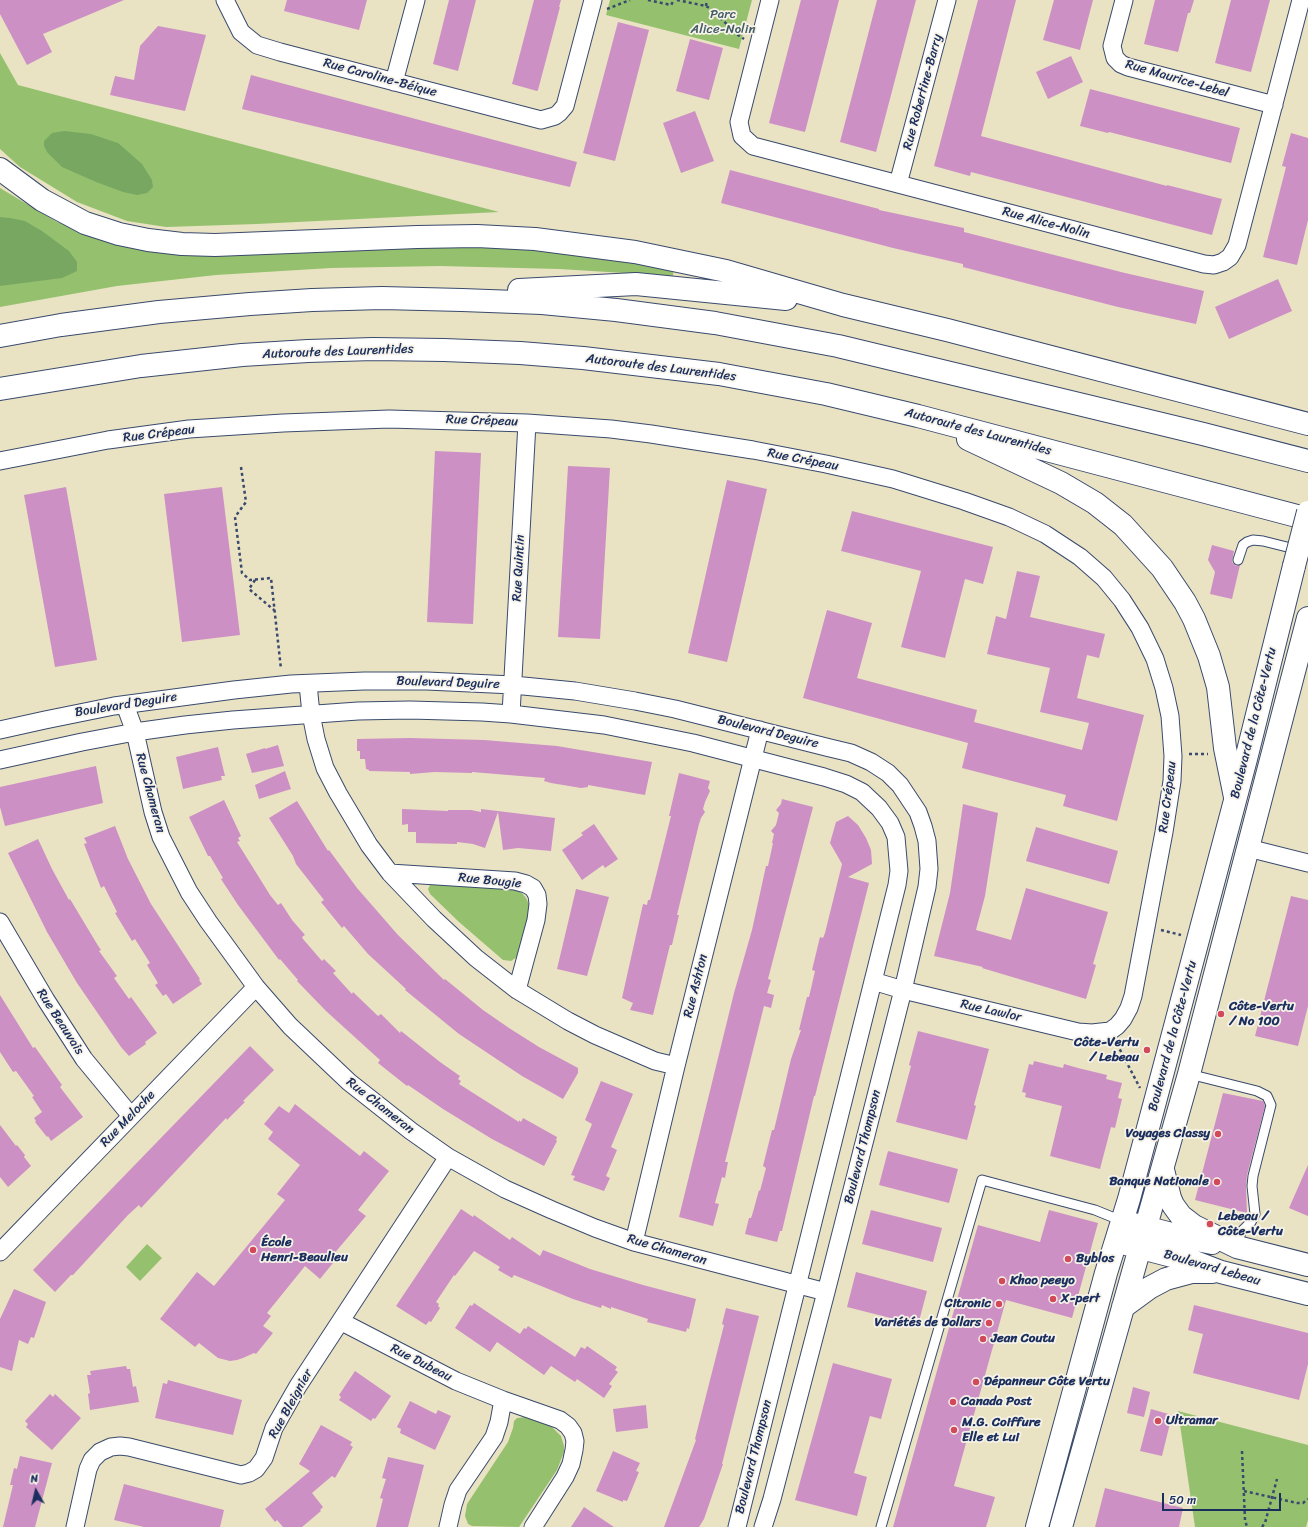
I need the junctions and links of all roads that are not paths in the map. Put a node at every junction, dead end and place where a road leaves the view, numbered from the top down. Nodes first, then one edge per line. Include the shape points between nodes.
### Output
1 (225, 0) edge
2 (770, 0) edge
3 (947, 0) edge
4 (1124, 0) edge
5 (1301, 0) edge
6 (413, 2) edge
7 (599, 5) edge
8 (394, 82) junction
9 (1274, 105) junction
10 (0, 169) edge
11 (898, 184) junction
12 (341, 299) junction
13 (843, 305) junction
14 (0, 336) edge
15 (0, 389) edge
16 (918, 416) junction
17 (527, 423) junction
18 (1308, 424) edge
19 (0, 460) edge
20 (1308, 461) edge
21 (1308, 512) edge
22 (1308, 519) edge
23 (1301, 559) edge
24 (1238, 560) dead end
25 (1308, 618) edge
26 (308, 684) junction
27 (513, 685) junction
28 (125, 705) junction
29 (311, 714) junction
30 (511, 714) junction
31 (0, 730) edge
32 (760, 730) junction
33 (135, 732) junction
34 (754, 758) junction
35 (0, 760) edge
36 (888, 773) joint
37 (1235, 797) junction
38 (1248, 848) junction
39 (1308, 863) edge
40 (390, 873) junction
41 (0, 922) edge
42 (873, 981) junction
43 (256, 987) junction
44 (518, 990) junction
45 (903, 990) junction
46 (1113, 1035) joint
47 (676, 1066) junction
48 (1189, 1074) junction
49 (130, 1116) junction
50 (448, 1157) junction
51 (1163, 1168) junction
52 (1119, 1231) junction
53 (1143, 1238) junction
54 (634, 1242) junction
55 (2, 1246) edge
56 (1237, 1247) junction
57 (1308, 1265) edge
58 (1221, 1272) junction
59 (797, 1285) junction
60 (826, 1292) junction
61 (1308, 1294) edge
62 (1123, 1307) junction
63 (342, 1322) junction
64 (503, 1400) junction
65 (74, 1527) edge
66 (448, 1527) edge
67 (533, 1527) edge
68 (737, 1527) edge
69 (763, 1527) edge
70 (881, 1527) edge
71 (1037, 1527) edge
72 (1061, 1527) edge

1 - 8 street, Rue Caroline-Béique via 241,32 257,45
2 - 11 street, Rue Alice-Nolin via 738,122 742,136 757,148
3 - 11 street, Rue Robertine-Barry
4 - 9 street, Rue Maurice-Lebel via 1112,46 1115,58 1120,64
5 - 9 street, Rue Alice-Nolin
6 - 8 street
7 - 8 street, Rue Caroline-Béique via 567,101 557,115 546,119 535,118
9 - 11 street, Rue Alice-Nolin via 1237,245 1230,257 1218,264 1204,264
10 - 13 main road via 42,200 85,223 148,240 199,245 451,236 535,239 688,262
12 - 13 main road via 636,284
12 - 14 main road via 159,312
12 - 20 main road via 422,298 542,303 715,322 877,355
13 - 18 main road
15 - 16 main road, Autoroute des Laurentides via 141,366 235,356 339,350 438,350 551,355 692,370 796,388
16 - 22 main road, Autoroute des Laurentides
16 - 37 main road via 1078,492 1123,525 1162,568 1185,602 1209,656 1218,687 1225,748
17 - 19 street, Rue Crépeau via 389,419 283,422 188,429 108,440
17 - 27 street, Rue Quintin
17 - 46 street, Rue Crépeau via 611,429 679,438 753,450 893,479 1009,517 1045,534 1080,557 1104,578 1133,617 1155,659 1170,716 1174,756 1164,832 1133,996
21 - 23 main road, Boulevard de la Côte-Vertu, bridge
23 - 24 lane via 1263,541 1253,540 1243,545
23 - 37 main road, Boulevard de la Côte-Vertu
25 - 38 main road, Boulevard de la Côte-Vertu
26 - 27 street, Boulevard Deguire via 427,681
26 - 28 street, Boulevard Deguire via 234,690
26 - 29 street
27 - 30 street, Rue Quintin
27 - 32 street, Boulevard Deguire via 634,700
28 - 31 street, Boulevard Deguire
28 - 33 street, Rue Chameran
29 - 30 street via 410,710
29 - 33 street via 219,721
29 - 40 street via 316,739 338,793 369,845
30 - 34 street via 641,731
32 - 34 street, Rue Ashton
32 - 36 street, Boulevard Deguire via 851,753
33 - 35 street
33 - 43 street, Rue Chameran via 153,812 173,863 208,921
34 - 42 street, Boulevard Thompson via 846,784 862,792 890,823 896,837 899,871
34 - 47 street, Rue Ashton
36 - 45 street, Boulevard Thompson via 918,812 927,840 929,863
37 - 52 main road, Boulevard de la Côte-Vertu
38 - 39 street
38 - 48 main road, Boulevard de la Côte-Vertu
40 - 44 street via 476,958
40 - 44 street, Rue Bougie via 515,881 533,888 538,904 536,920
41 - 49 street, Rue Beauvais via 80,1052
42 - 45 street, Rue Lawlor
42 - 59 street, Boulevard Thompson
43 - 49 street, Rue Meloche
43 - 50 street, Rue Chameran via 290,1026 349,1082
44 - 47 street via 595,1035 655,1061
45 - 46 street, Rue Lawlor via 1078,1032
45 - 60 street, Boulevard Thompson
47 - 54 street, Rue Ashton
48 - 51 main road, Boulevard de la Côte-Vertu
48 - 56 lane via 1257,1091 1267,1096 1271,1105 1253,1176 1255,1214 1241,1232
49 - 55 street, Rue Meloche
50 - 54 street, Rue Chameran via 552,1210
50 - 63 street, Rue Bleignier
51 - 53 main road, Boulevard de la Côte-Vertu
51 - 56 main road via 1170,1198 1181,1216 1194,1226
52 - 53 main road, Boulevard Lebeau
52 - 70 lane via 1095,1210 982,1180
52 - 71 main road, Boulevard de la Côte-Vertu
53 - 56 main road, Boulevard Lebeau via 1187,1238
53 - 58 main road, Boulevard Lebeau
53 - 62 main road, Boulevard de la Côte-Vertu
54 - 59 street, Rue Chameran
56 - 57 main road
58 - 61 main road, Boulevard Lebeau
58 - 62 main road via 1192,1272 1166,1279
59 - 60 street, Rue Chameran
59 - 68 street, Boulevard Thompson
60 - 69 street, Boulevard Thompson
62 - 72 main road, Boulevard de la Côte-Vertu
63 - 64 street, Rue Dubeau via 456,1380
63 - 65 street, Rue Bleignier via 286,1406 274,1428 264,1458 256,1470 241,1475 129,1447 111,1448 100,1452 92,1460
64 - 66 street via 494,1437 458,1490
64 - 67 street, Rue Dubeau via 560,1420 573,1433 575,1441 565,1477

